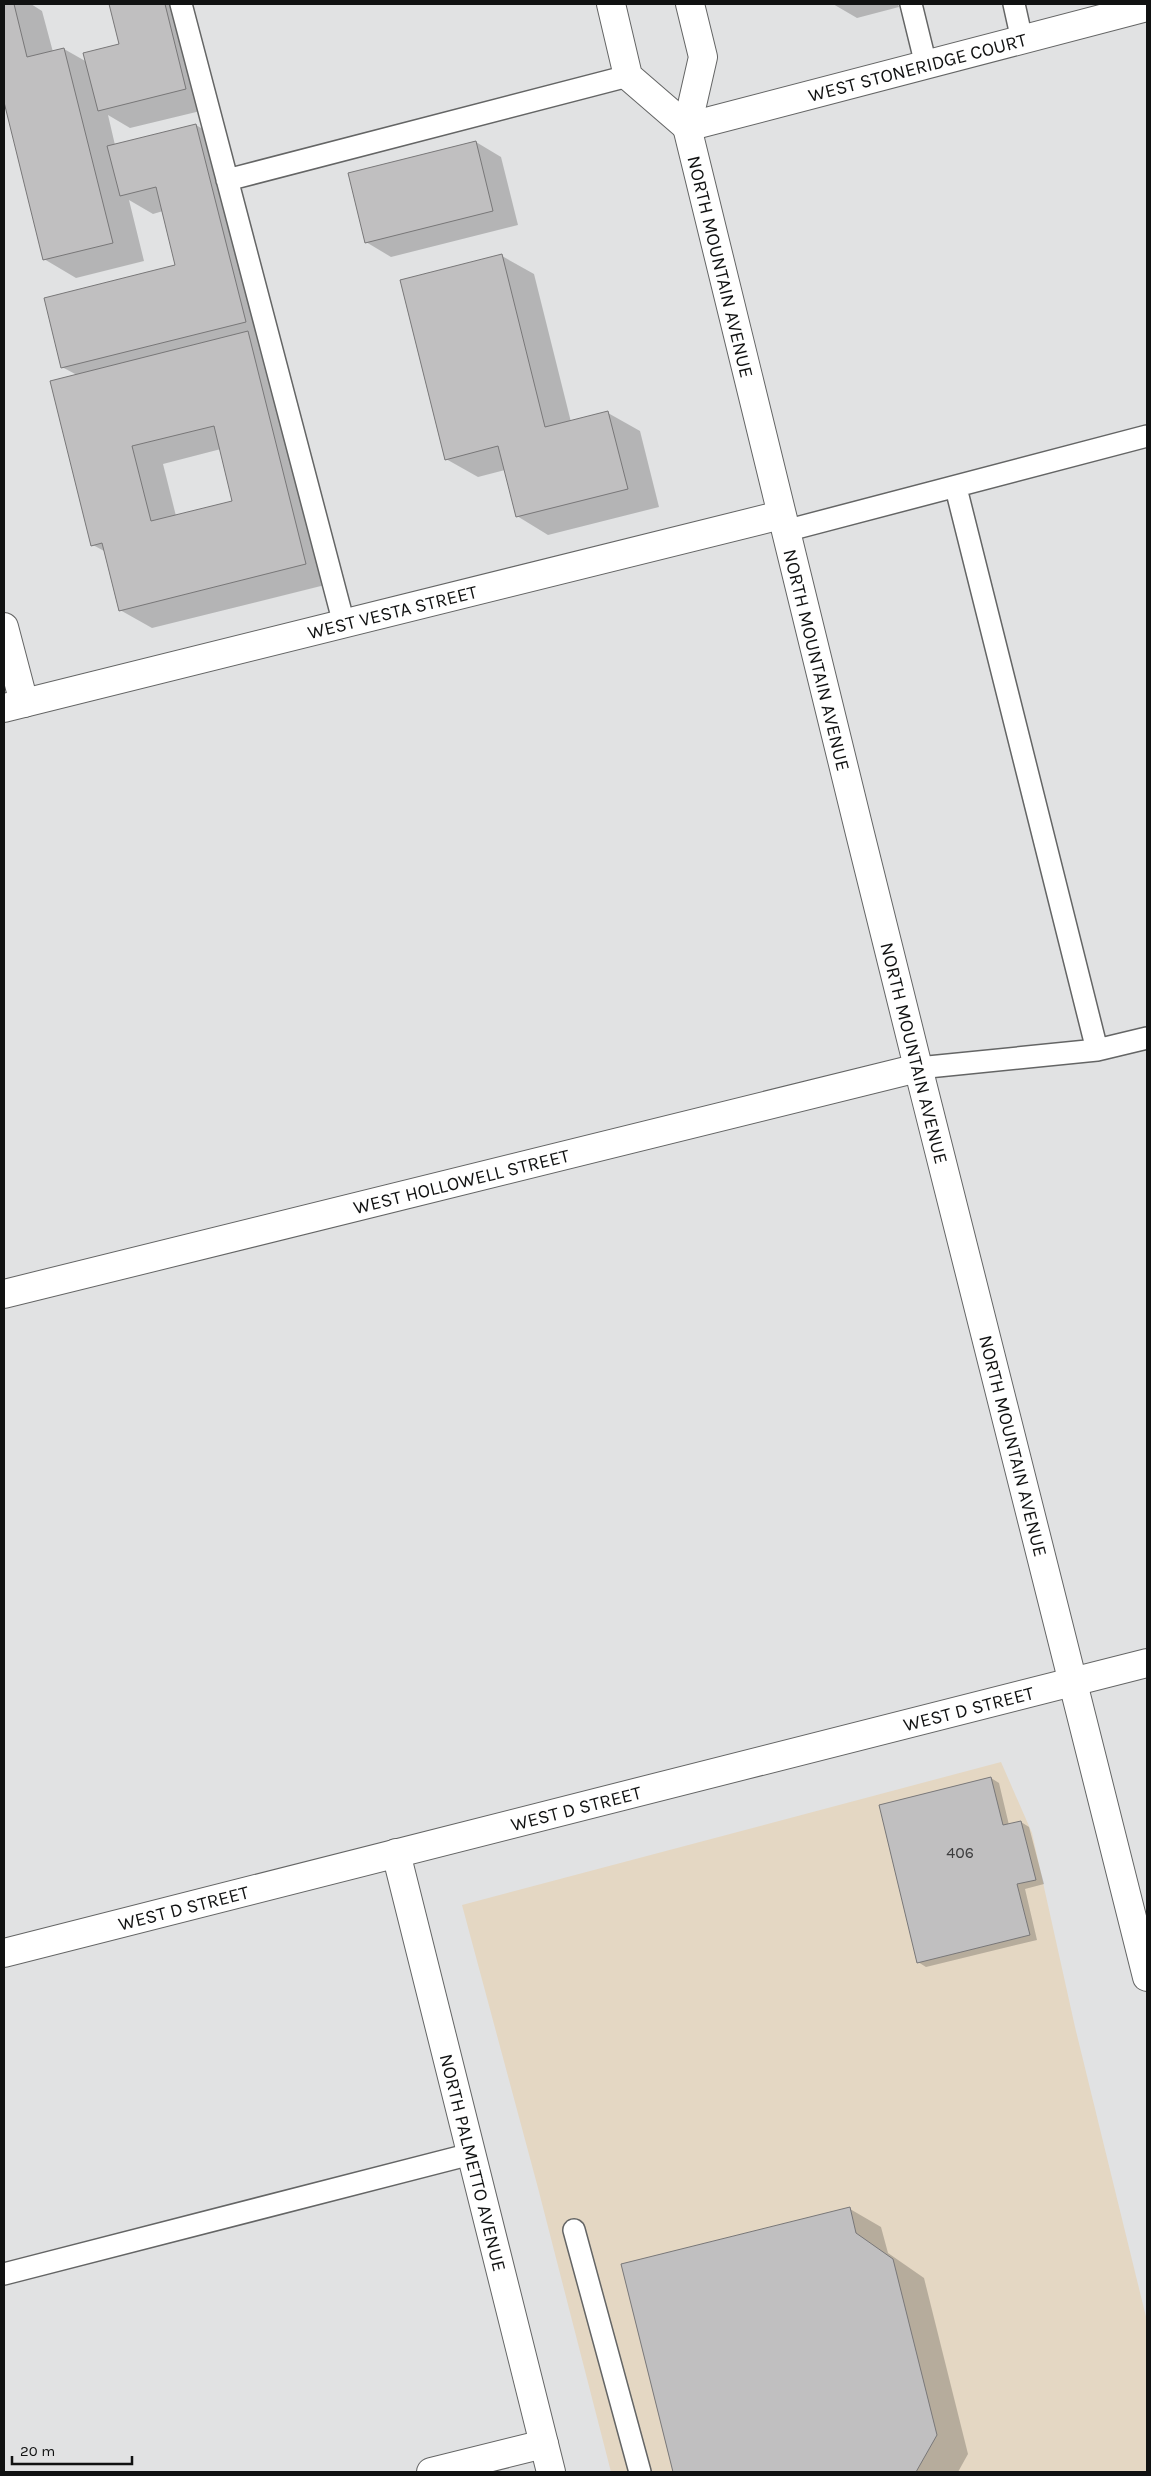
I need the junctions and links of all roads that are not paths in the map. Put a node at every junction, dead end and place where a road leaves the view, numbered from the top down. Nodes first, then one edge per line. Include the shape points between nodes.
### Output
1 (181, 4) edge
2 (611, 4) edge
3 (690, 4) edge
4 (911, 4) edge
5 (1014, 4) edge
6 (1147, 7) edge
7 (1022, 40) junction
8 (926, 65) junction
9 (628, 76) junction
10 (687, 127) junction
11 (228, 180) junction
12 (1147, 436) edge
13 (956, 488) junction
14 (784, 523) junction
15 (344, 624) junction
16 (4, 627) edge
17 (14, 706) edge
18 (1147, 1038) edge
19 (1097, 1050) junction
20 (918, 1068) junction
21 (4, 1294) edge
22 (1147, 1663) edge
23 (1074, 1681) junction
24 (396, 1853) junction
25 (4, 1953) edge
26 (1147, 1977) edge
27 (472, 2154) junction
28 (574, 2230) dead end
29 (4, 2274) edge
30 (544, 2444) junction
31 (431, 2472) edge
32 (551, 2472) edge
33 (640, 2472) edge

1 - 11 lane
2 - 9 main road
3 - 10 main road, NORTH MOUNTAIN AVENUE via 703,57
4 - 8 lane
5 - 7 lane
6 - 7 main road, WEST STONERIDGE COURT
7 - 8 main road, WEST STONERIDGE COURT
8 - 10 main road, WEST STONERIDGE COURT
9 - 10 main road
9 - 11 lane
10 - 14 main road, NORTH MOUNTAIN AVENUE
11 - 15 lane
12 - 13 lane
13 - 14 lane
13 - 19 lane
14 - 15 main road, WEST VESTA STREET
14 - 20 main road, NORTH MOUNTAIN AVENUE
15 - 17 main road, WEST VESTA STREET
16 - 17 main road
18 - 19 lane
19 - 20 lane
20 - 21 main road, WEST HOLLOWELL STREET
20 - 23 main road, NORTH MOUNTAIN AVENUE
22 - 23 main road, WEST D STREET
23 - 24 main road, WEST D STREET
23 - 26 main road, NORTH MOUNTAIN AVENUE
24 - 25 main road, WEST D STREET
24 - 27 main road, NORTH PALMETTO AVENUE
27 - 29 lane
27 - 30 main road, NORTH PALMETTO AVENUE
28 - 33 lane
30 - 31 main road
30 - 32 main road, NORTH PALMETTO AVENUE

